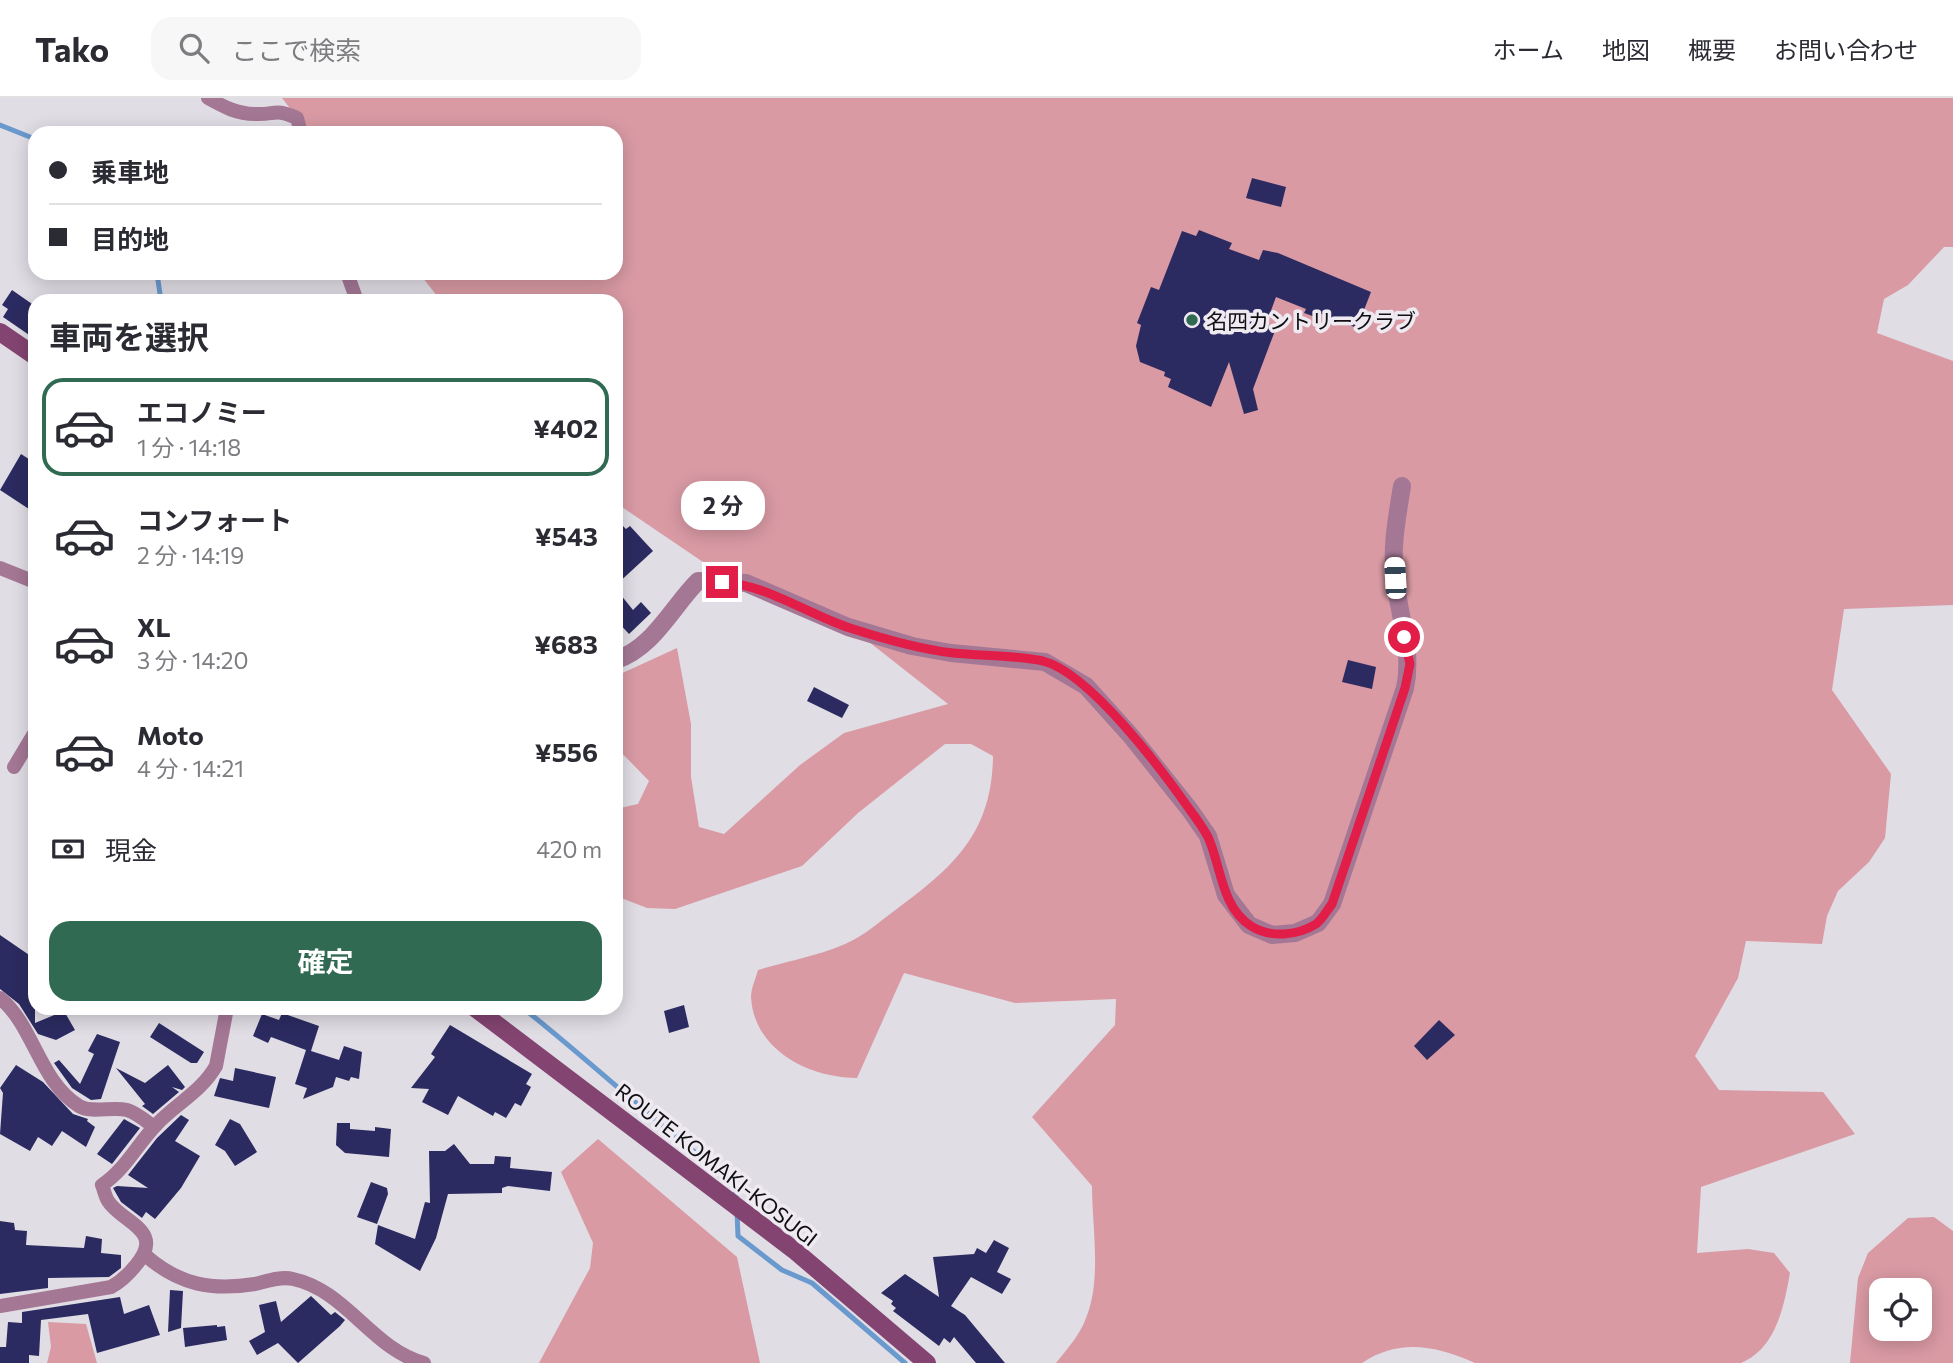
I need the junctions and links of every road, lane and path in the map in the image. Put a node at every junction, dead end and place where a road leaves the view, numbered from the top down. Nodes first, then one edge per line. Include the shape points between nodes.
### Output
1 (208, 98) edge
2 (299, 126) edge
3 (0, 332) edge
4 (28, 351) edge
5 (1402, 486) dead end
6 (0, 568) edge
7 (28, 579) edge
8 (623, 657) edge
9 (28, 744) edge
10 (14, 767) dead end
11 (0, 998) edge
12 (226, 1015) edge
13 (484, 1015) edge
14 (154, 1127) junction
15 (145, 1255) junction
16 (0, 1306) edge
17 (424, 1363) edge
18 (927, 1363) edge

1 - 2 street via 234,112 258,115 278,110 297,118
3 - 4 main road
5 - 8 street via 1393,539 1410,664 1405,688 1332,904 1318,923 1295,933 1272,934 1249,925 1226,895 1208,836 1190,810 1086,686 1045,662 912,646 848,627 746,583 698,581 652,636
6 - 7 street
9 - 10 street
11 - 14 street via 19,1021 48,1074 75,1103 84,1108 126,1110
12 - 14 street via 211,1074
13 - 18 main road, ROUTE KOMAKI-KOSUGI via 747,1215
14 - 15 street via 102,1185 109,1203 136,1224 146,1242
15 - 16 street via 124,1280 111,1287
15 - 17 street via 201,1287 285,1278 307,1283 343,1305 392,1346

